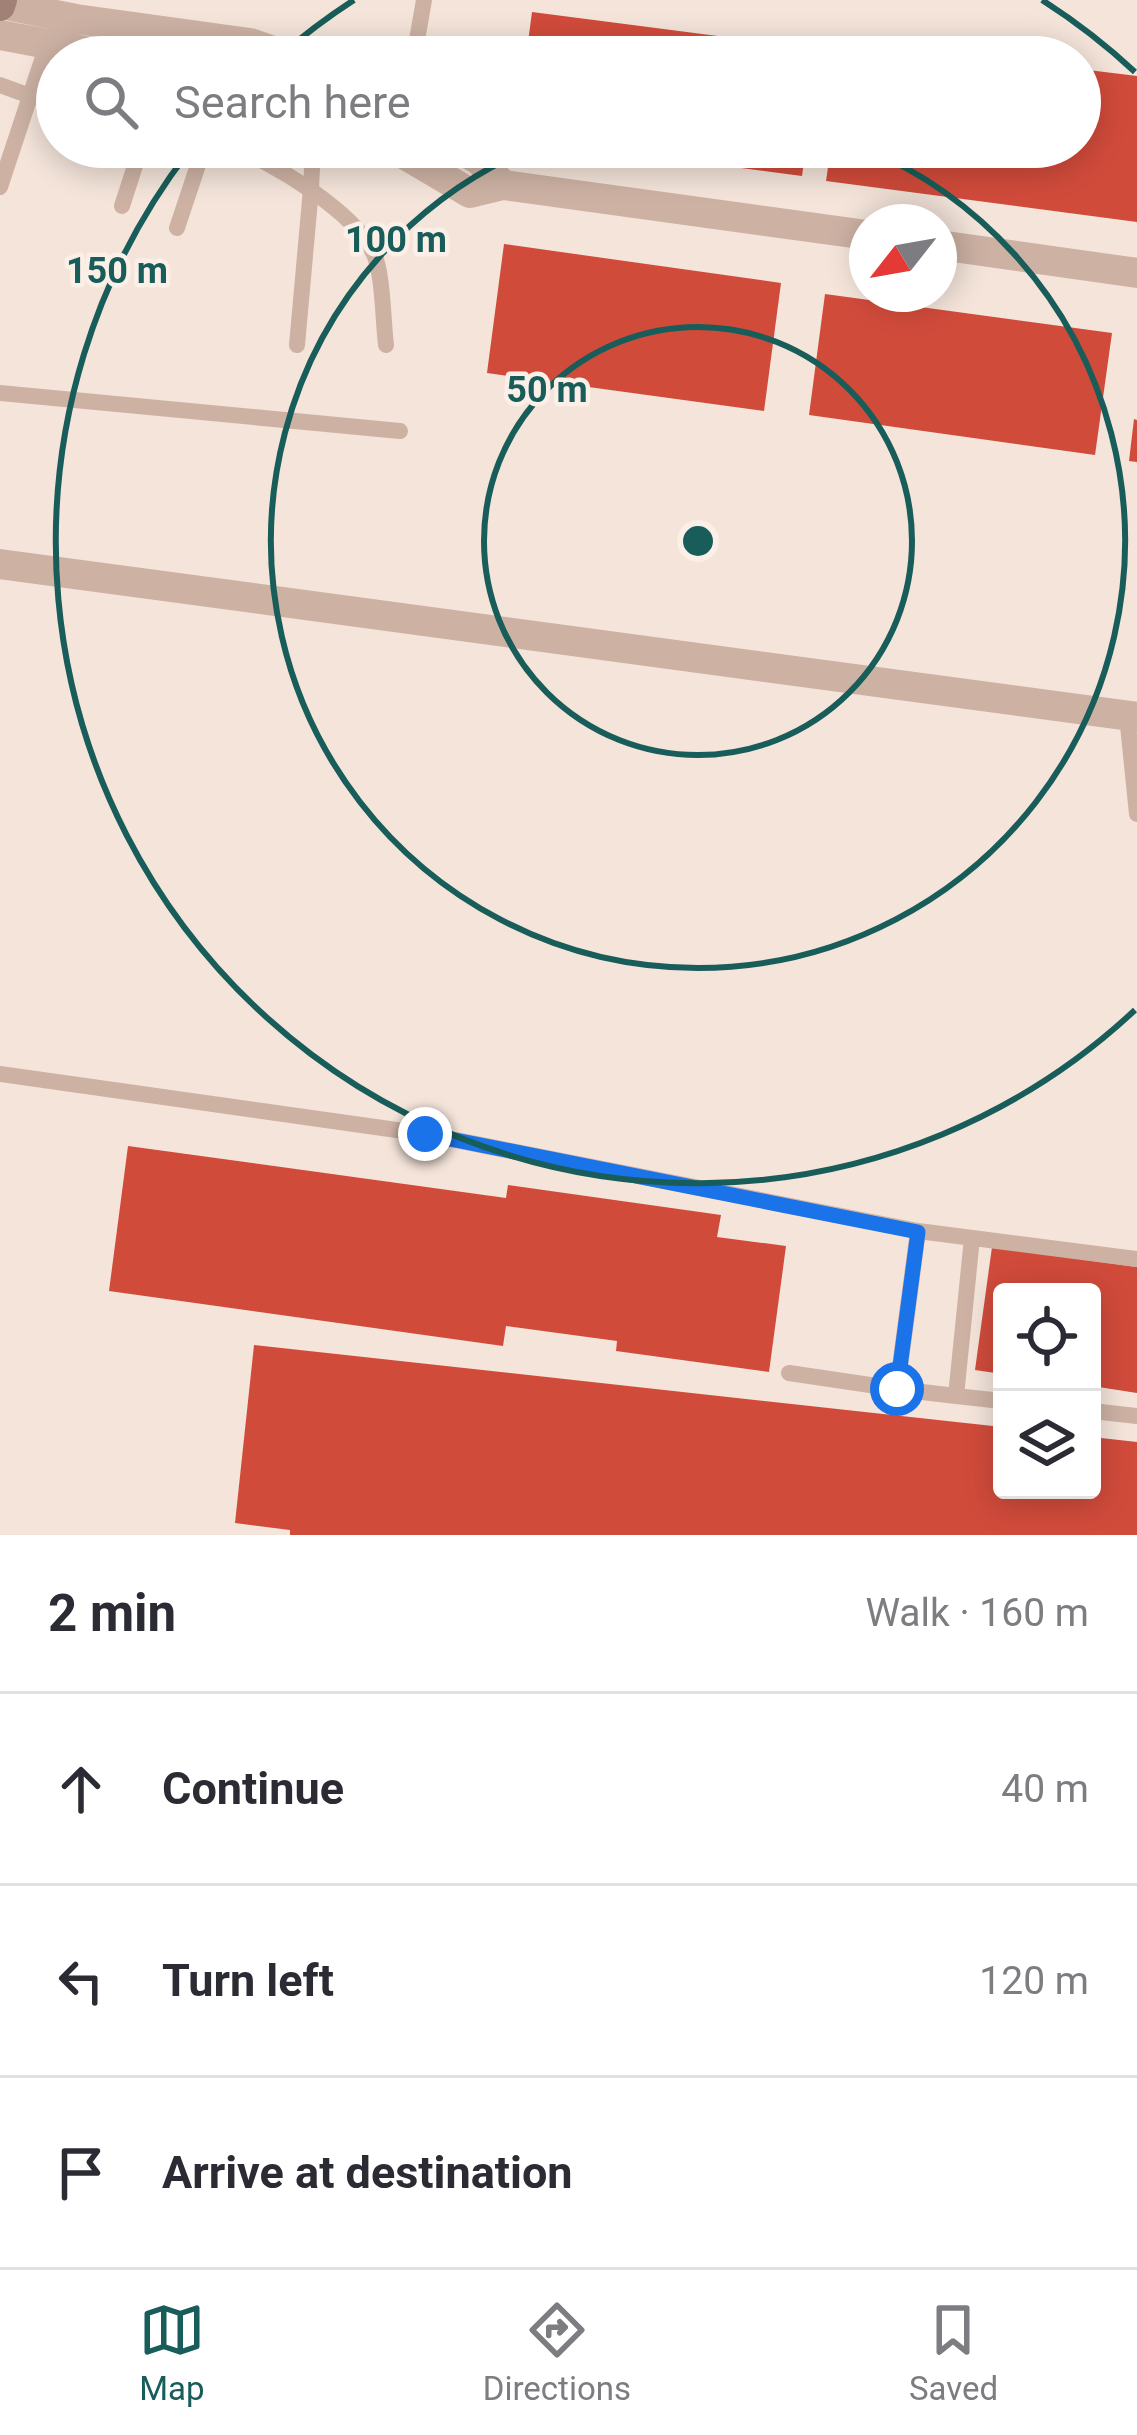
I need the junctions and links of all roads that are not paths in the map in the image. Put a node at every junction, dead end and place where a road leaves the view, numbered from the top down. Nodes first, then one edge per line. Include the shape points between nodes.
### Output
1 (424, 0) edge
2 (1, 3) edge
3 (51, 30) junction
4 (0, 35) edge
5 (49, 36) edge
6 (66, 36) edge
7 (143, 36) edge
8 (418, 36) edge
9 (36, 77) edge
10 (0, 85) edge
11 (30, 96) junction
12 (36, 97) edge
13 (134, 168) edge
14 (197, 168) edge
15 (273, 168) edge
16 (312, 168) edge
17 (428, 168) edge
18 (487, 168) edge
19 (503, 184) junction
20 (0, 187) edge
21 (311, 190) junction
22 (122, 206) dead end
23 (177, 228) dead end
24 (849, 233) edge
25 (957, 248) edge
26 (1137, 273) edge
27 (296, 345) dead end
28 (386, 345) dead end
29 (0, 393) edge
30 (400, 431) dead end
31 (0, 564) edge
32 (1132, 717) edge
33 (1137, 814) edge
34 (0, 1074) edge
35 (918, 1232) junction
36 (972, 1238) junction
37 (1137, 1258) edge
38 (789, 1373) dead end
39 (897, 1389) junction
40 (956, 1396) junction
41 (993, 1400) edge
42 (1101, 1412) edge
43 (1137, 1416) edge

1 - 8 lane
2 - 3 street
3 - 4 street
3 - 5 lane
3 - 6 street
3 - 7 street
9 - 11 lane
10 - 11 lane
11 - 12 lane
11 - 20 lane
13 - 22 lane
14 - 23 lane
15 - 21 lane
16 - 21 lane
17 - 19 street via 470,193
18 - 19 street
19 - 24 street
21 - 27 lane
21 - 28 lane via 376,256
25 - 26 street
29 - 30 lane
31 - 32 street
32 - 33 lane
34 - 35 lane via 425,1134
35 - 36 lane
35 - 39 lane
36 - 37 lane
36 - 40 lane
38 - 39 lane
39 - 40 lane
40 - 41 lane
42 - 43 lane

